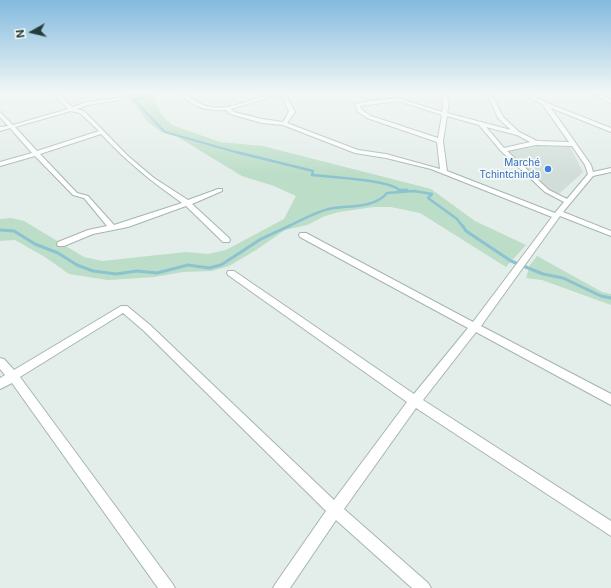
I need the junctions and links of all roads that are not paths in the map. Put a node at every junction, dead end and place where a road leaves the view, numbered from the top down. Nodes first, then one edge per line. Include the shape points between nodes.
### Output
1 (5, 120) edge
2 (36, 120) edge
3 (90, 120) edge
4 (260, 120) edge
5 (286, 120) edge
6 (380, 120) edge
7 (444, 120) edge
8 (471, 120) edge
9 (504, 120) edge
10 (556, 120) edge
11 (589, 120) edge
12 (611, 122) edge
13 (480, 123) junction
14 (284, 124) junction
15 (10, 126) junction
16 (603, 126) junction
17 (0, 129) edge
18 (611, 130) edge
19 (102, 132) junction
20 (519, 134) junction
21 (440, 141) junction
22 (536, 143) junction
23 (573, 144) junction
24 (503, 150) junction
25 (35, 153) junction
26 (0, 164) edge
27 (611, 170) edge
28 (444, 171) junction
29 (591, 174) junction
30 (220, 190) dead end
31 (568, 202) junction
32 (187, 203) junction
33 (557, 214) junction
34 (112, 227) junction
35 (611, 234) edge
36 (303, 235) dead end
37 (226, 240) dead end
38 (62, 244) dead end
39 (231, 273) dead end
40 (475, 327) junction
41 (0, 362) edge
42 (12, 376) junction
43 (0, 384) edge
44 (611, 400) edge
45 (415, 402) junction
46 (335, 510) junction
47 (611, 529) edge
48 (167, 588) edge
49 (281, 588) edge
50 (423, 588) edge

1 - 15 street
2 - 15 street
3 - 19 street
4 - 14 street
5 - 14 street
6 - 21 street
7 - 21 street
8 - 13 street
9 - 20 street
10 - 23 street
11 - 16 street
12 - 16 street
13 - 20 street
13 - 24 street
14 - 28 street via 357,152 386,156
15 - 17 street
15 - 25 street
16 - 18 street
19 - 25 street
19 - 32 street via 126,158
20 - 22 street
21 - 28 street
22 - 23 street
22 - 24 street
23 - 29 street via 588,165
24 - 31 street via 547,191
25 - 26 street
25 - 34 street via 75,194 86,198
27 - 29 street
28 - 33 street
29 - 31 street
30 - 32 street
31 - 33 street
32 - 34 street via 125,225
32 - 37 street
33 - 35 street
33 - 40 street
34 - 38 street via 91,232
36 - 40 street
39 - 45 street
40 - 44 street
40 - 45 street
41 - 42 street
42 - 43 street
42 - 46 street via 124,308
42 - 48 street
45 - 46 street
45 - 47 street
46 - 49 street
46 - 50 street

